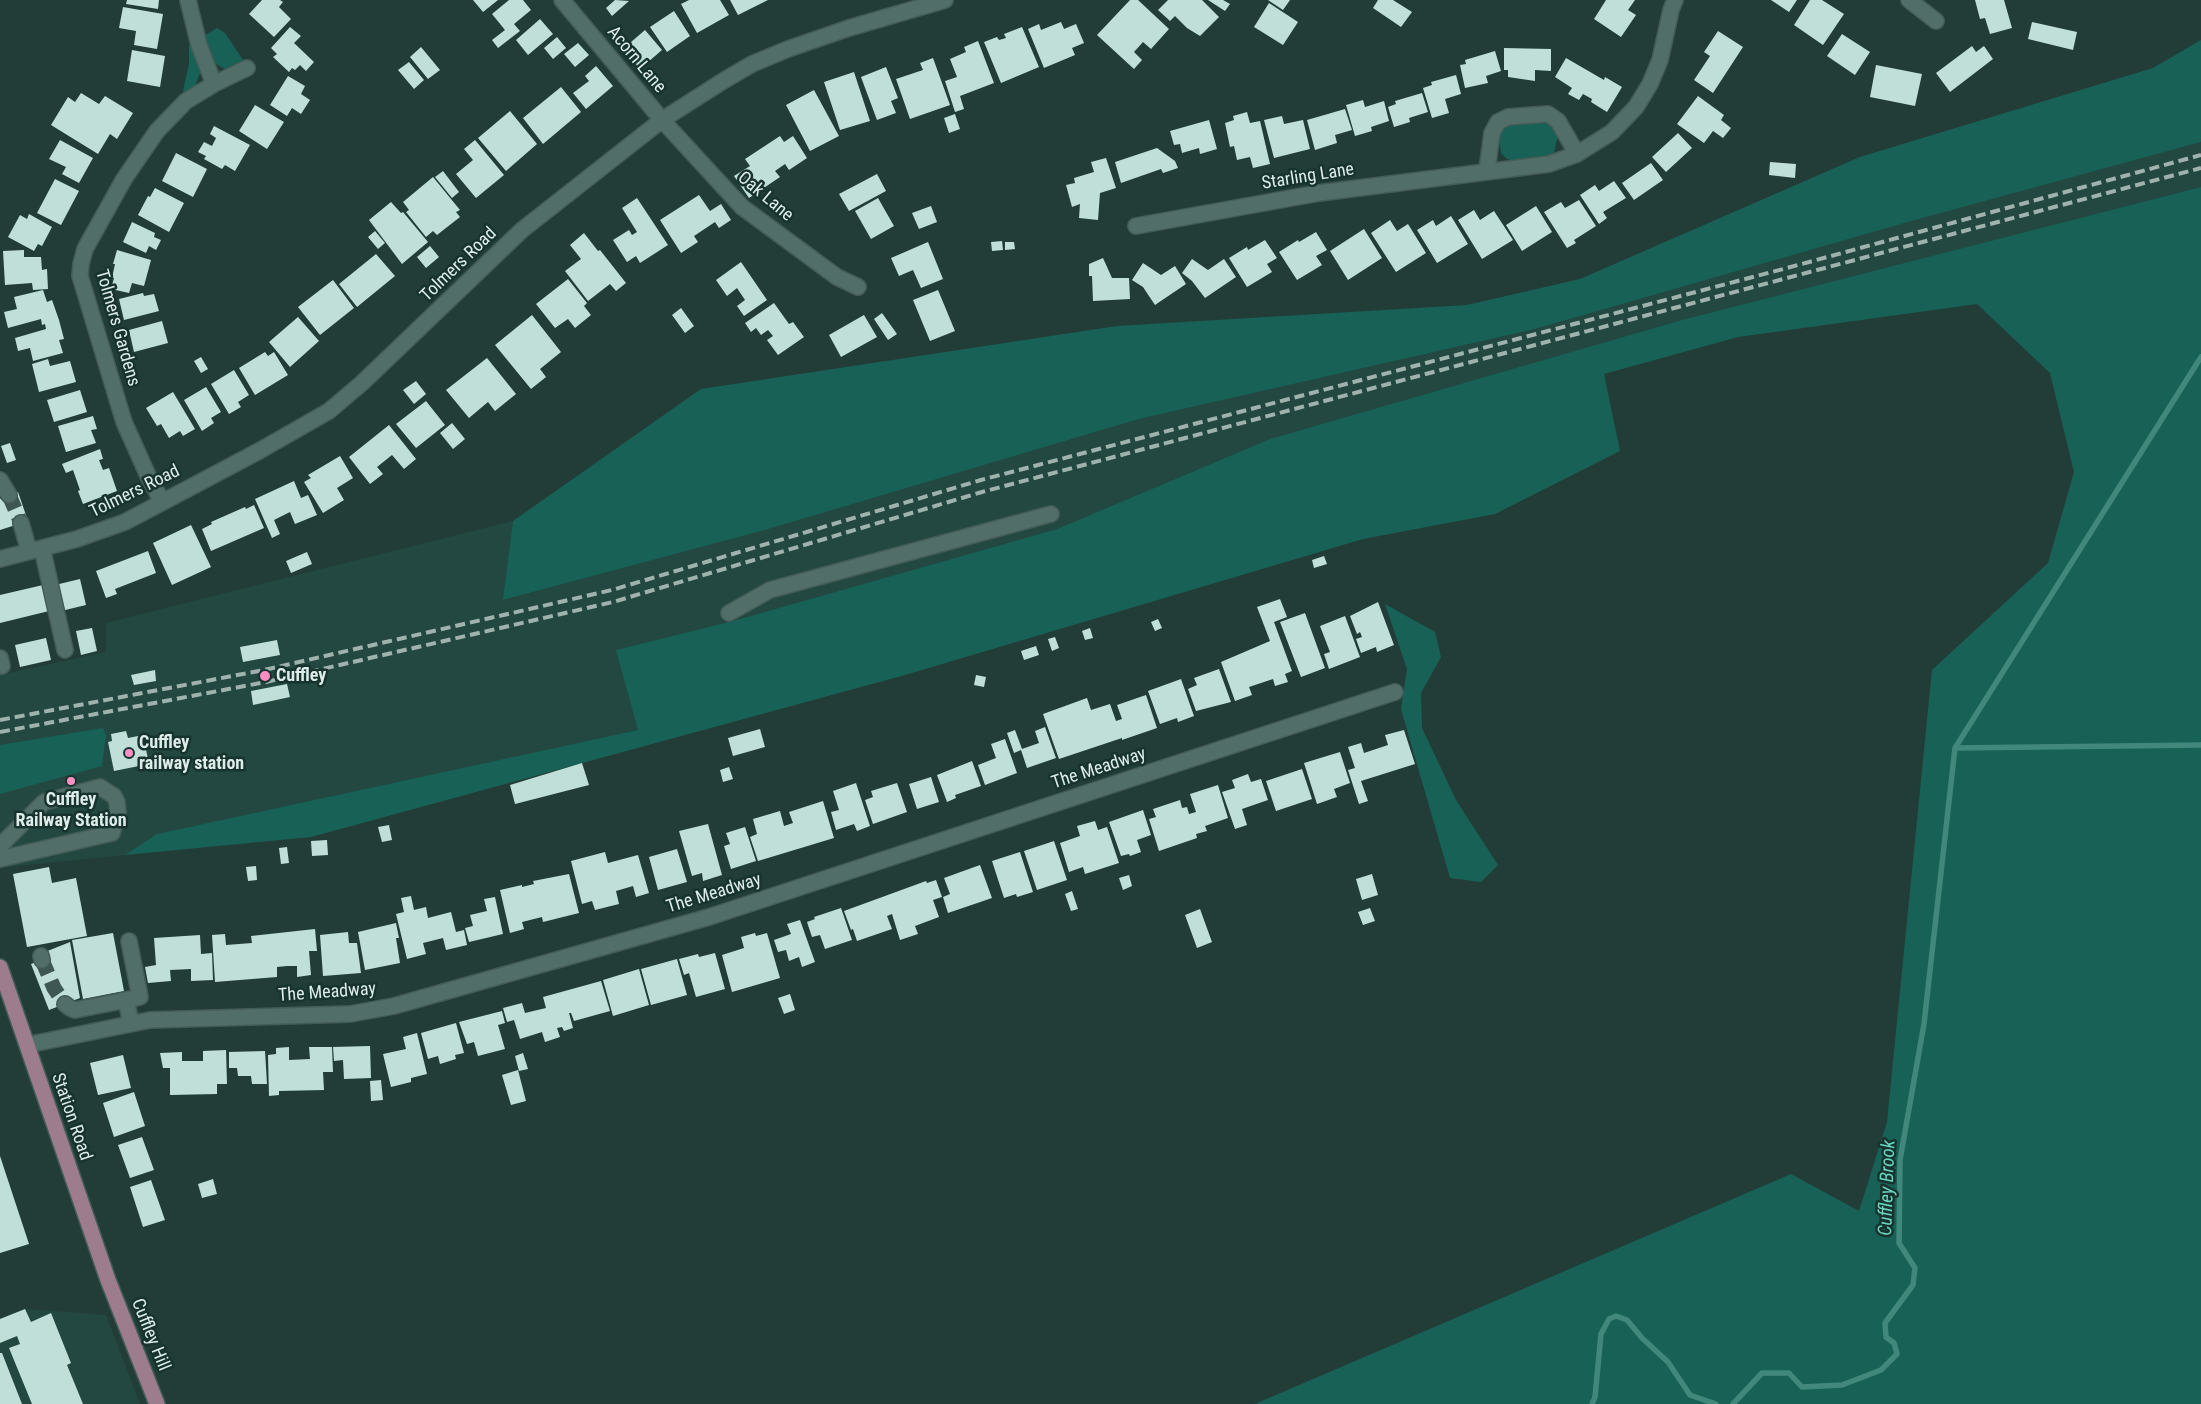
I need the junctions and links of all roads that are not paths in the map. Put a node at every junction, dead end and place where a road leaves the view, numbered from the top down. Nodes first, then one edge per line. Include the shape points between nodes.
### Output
1 (188, 0) edge
2 (562, 0) edge
3 (946, 0) edge
4 (1675, 0) edge
5 (1909, 0) edge
6 (1936, 21) dead end
7 (247, 68) dead end
8 (214, 84) junction
9 (662, 120) junction
10 (1577, 154) junction
11 (1487, 170) junction
12 (1136, 226) dead end
13 (858, 287) dead end
14 (0, 480) edge
15 (9, 495) tunnel mouth
16 (162, 501) junction
17 (1051, 514) dead end
18 (21, 523) tunnel mouth
19 (35, 550) junction
20 (0, 559) edge
21 (729, 613) dead end
22 (65, 650) dead end
23 (1394, 692) dead end
24 (0, 846) edge
25 (0, 859) edge
26 (129, 941) dead end
27 (0, 967) edge
28 (126, 1000) junction
29 (65, 1004) dead end
30 (131, 1023) junction
31 (26, 1045) junction
32 (108, 1280) joint
33 (157, 1404) edge

1 - 8 street via 199,46
2 - 9 street, Acorn Lane
3 - 9 street, Tolmers Road via 849,28 752,64
4 - 10 street, Starling Lane via 1660,60 1636,107 1612,132
5 - 6 street
7 - 8 street, Tolmers Gardens
8 - 16 street, Tolmers Gardens via 186,101 157,131 124,179 85,250 81,264 84,292 124,422
9 - 13 street, Oak Lane via 742,207 837,277
9 - 16 street, Tolmers Road via 522,230 329,411
10 - 11 street, Starling Lane via 1549,164
10 - 11 street via 1558,121 1548,114 1508,118 1498,122 1492,133
11 - 12 street, Starling Lane via 1319,193
14 - 15 street
16 - 19 street, Tolmers Road via 125,522
17 - 21 street via 770,590
18 - 19 street
19 - 20 street, Tolmers Road
19 - 22 street
23 - 30 street, The Meadway via 709,916 394,1006 350,1014
24 - 25 street via 44,802 100,787 114,796 117,802 118,812 112,833
26 - 28 street via 140,997
27 - 31 main road, Station Road
28 - 29 street via 75,1010
28 - 30 street
30 - 31 street, The Meadway
31 - 32 main road, Station Road
32 - 33 main road, Cuffley Hill

